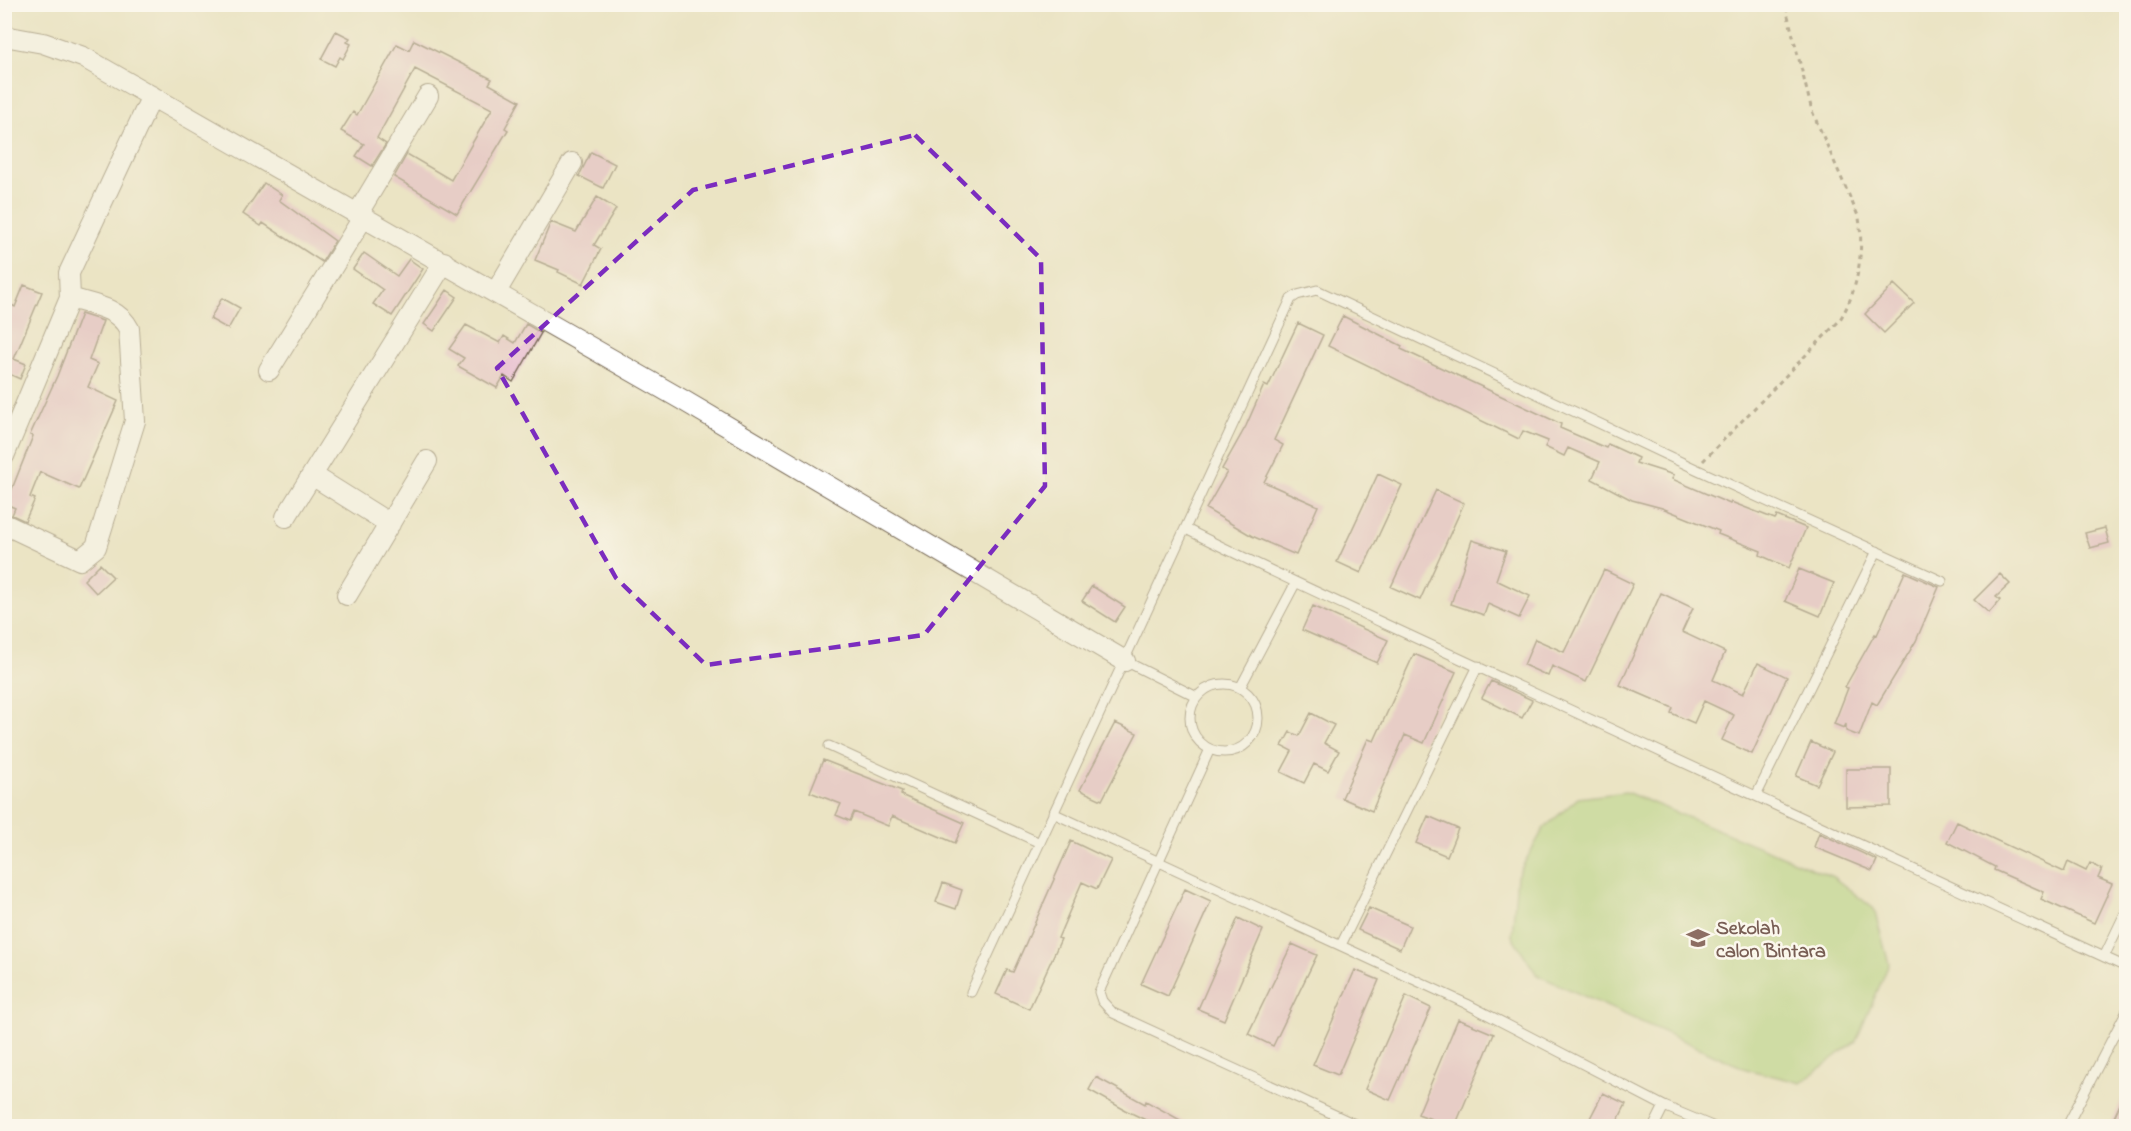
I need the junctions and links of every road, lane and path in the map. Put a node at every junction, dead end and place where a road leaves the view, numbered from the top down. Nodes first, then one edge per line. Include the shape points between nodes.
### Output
1 (1785, 4) edge
2 (4, 36) edge
3 (152, 96) junction
4 (428, 96) dead end
5 (572, 163) dead end
6 (361, 215) junction
7 (444, 262) junction
8 (496, 292) junction
9 (70, 298) junction
10 (269, 370) dead end
11 (4, 456) edge
12 (427, 461) dead end
13 (1698, 470) junction
14 (312, 475) junction
15 (286, 517) dead end
16 (4, 524) edge
17 (390, 524) junction
18 (1186, 529) junction
19 (1877, 551) junction
20 (1942, 581) dead end
21 (1295, 584) junction
22 (347, 595) dead end
23 (1125, 661) junction
24 (1478, 666) junction
25 (1240, 688) junction
26 (1197, 697) junction
27 (829, 746) dead end
28 (1210, 749) junction
29 (1756, 796) junction
30 (1053, 813) junction
31 (1040, 843) junction
32 (1159, 862) junction
33 (2127, 911) edge
34 (1341, 945) junction
35 (2104, 957) junction
36 (2127, 967) edge
37 (971, 992) dead end
38 (2127, 1012) edge
39 (1664, 1106) junction
40 (1359, 1126) edge
41 (1654, 1126) edge
42 (1712, 1126) edge
43 (2067, 1126) edge

1 - 13 path via 1812,111 1859,218 1858,275 1839,321 1707,454
2 - 3 street via 43,42 74,53
3 - 6 street
3 - 9 street via 69,273
4 - 6 street
5 - 8 street
6 - 7 street
6 - 10 street
7 - 8 street
7 - 14 street
8 - 23 street
9 - 11 street
9 - 16 street via 118,313 126,323 135,422 96,547 86,557 80,560
12 - 17 street
13 - 18 lane via 1317,290 1291,299
13 - 19 lane
14 - 15 street
14 - 17 street
17 - 22 street
18 - 21 lane
18 - 23 lane
19 - 20 lane
19 - 29 lane
21 - 24 lane
21 - 25 lane
23 - 26 lane
23 - 30 lane
24 - 29 lane
24 - 34 lane
25 - 26 lane via 1217,685
25 - 28 lane via 1256,708 1254,733 1235,750
26 - 28 lane via 1190,710 1191,726 1197,740
27 - 31 lane
28 - 32 lane
29 - 35 lane
30 - 31 lane
30 - 32 lane
31 - 37 lane
32 - 34 lane
32 - 40 lane via 1100,992 1105,1006
33 - 35 lane
34 - 39 lane via 1467,1004
35 - 36 lane
38 - 43 lane
39 - 41 lane
39 - 42 lane

